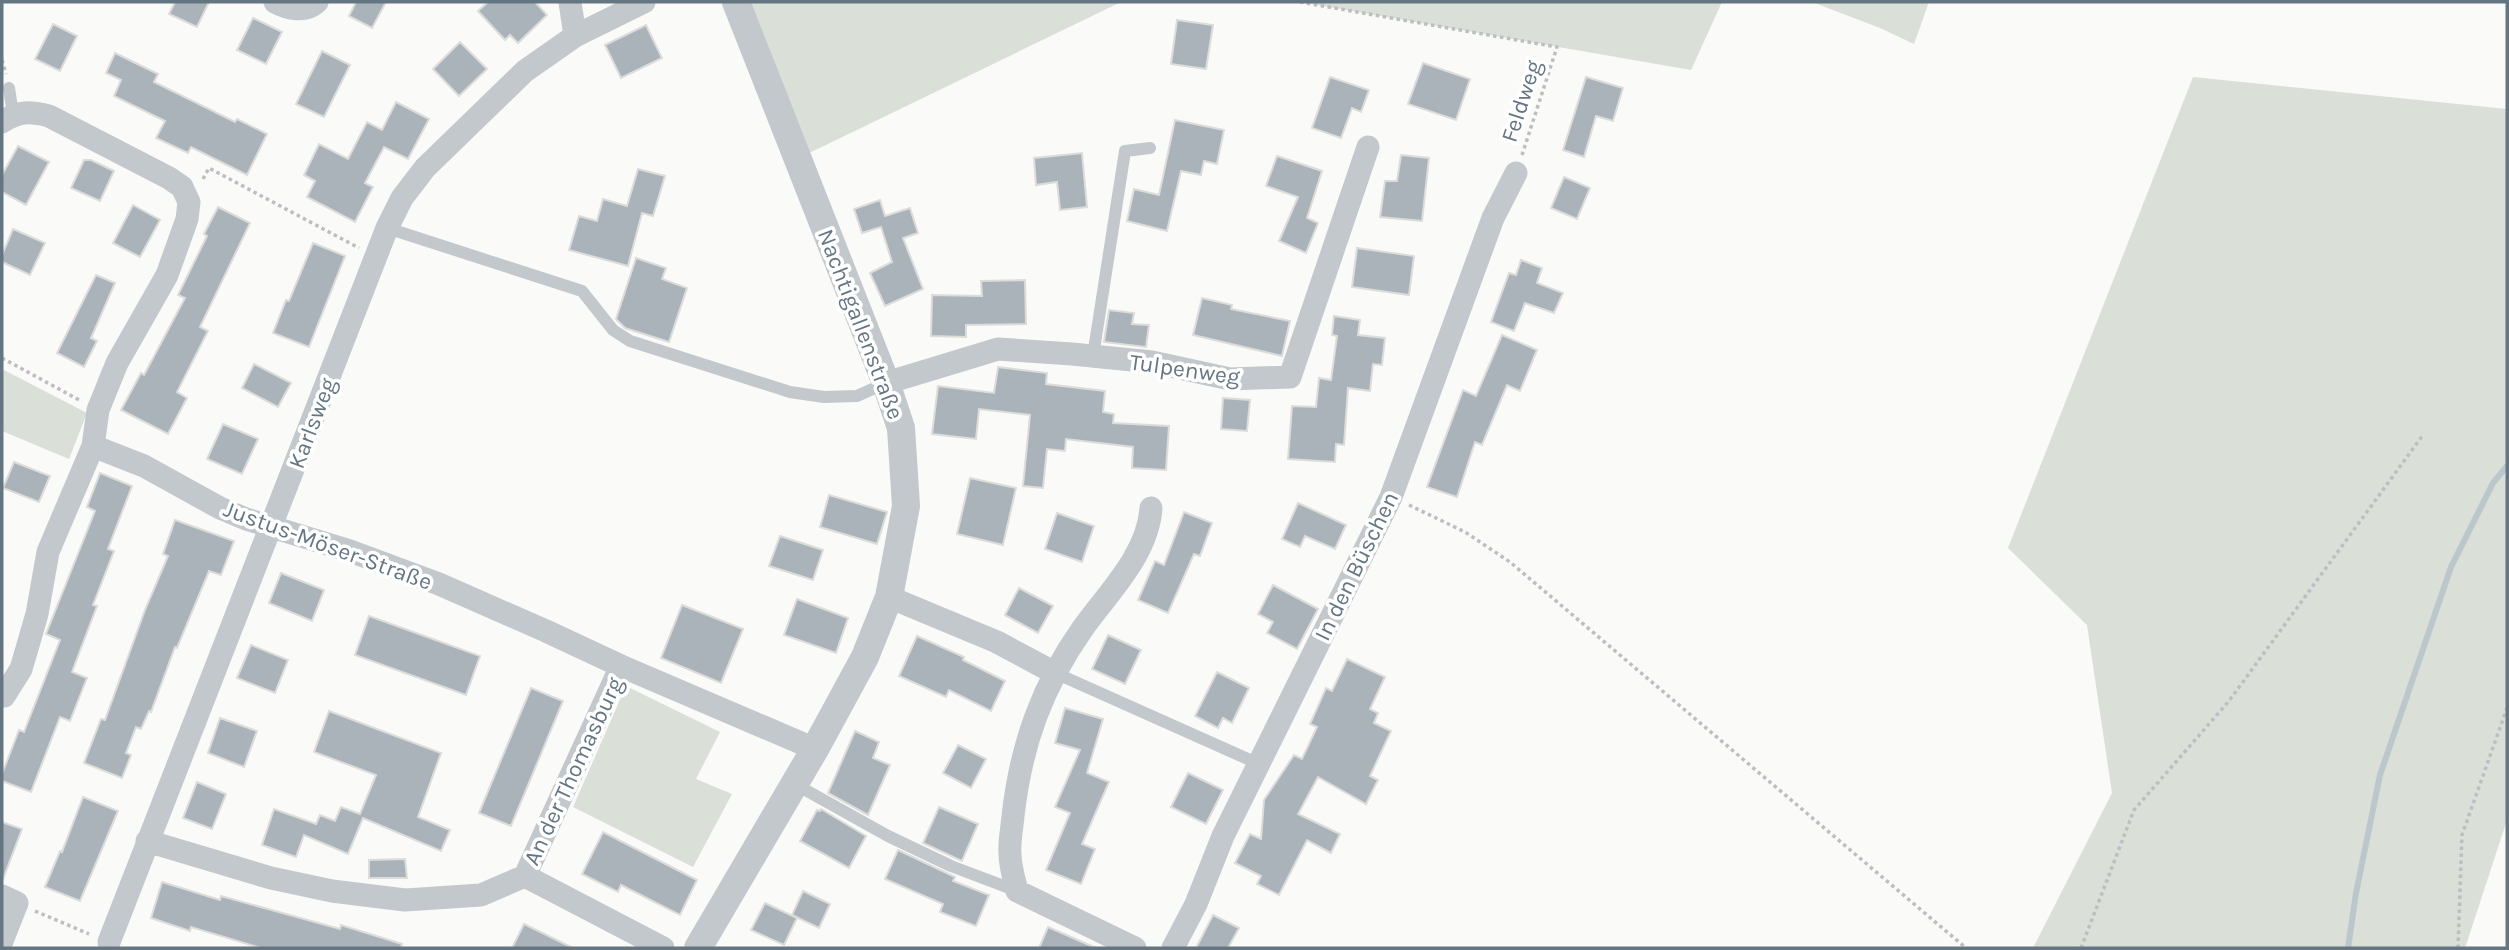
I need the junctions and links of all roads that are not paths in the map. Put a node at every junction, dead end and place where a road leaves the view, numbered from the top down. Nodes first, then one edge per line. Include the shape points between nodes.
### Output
1 (275, 2) edge
2 (317, 2) edge
3 (570, 2) edge
4 (644, 2) edge
5 (736, 2) edge
6 (575, 36) junction
7 (9, 88) dead end
8 (8, 118) edge
9 (1150, 148) dead end
10 (1368, 148) dead end
11 (1516, 173) road end
12 (387, 228) junction
13 (1093, 356) junction
14 (886, 383) junction
15 (93, 446) junction
16 (1151, 508) dead end
17 (272, 527) junction
18 (889, 597) junction
19 (621, 667) junction
20 (1054, 672) junction
21 (2, 696) edge
22 (815, 749) junction
23 (1259, 764) junction
24 (793, 783) junction
25 (147, 841) junction
26 (525, 876) junction
27 (1017, 891) junction
28 (9, 900) edge
29 (2, 941) edge
30 (109, 942) road end
31 (663, 948) edge
32 (698, 948) edge
33 (1136, 948) edge
34 (1173, 948) edge

1 - 2 street via 287,9 312,7
3 - 6 street
4 - 6 street, Karlsweg
5 - 14 street, Nachtigallenstraße
6 - 12 street, Karlsweg via 525,71 425,169 402,198
7 - 8 lane
8 - 15 street via 31,111 49,116 169,178 182,187 189,202 167,275 117,363 98,410
9 - 13 lane via 1125,151
10 - 13 street, Tulpenweg via 1290,377 1230,379 1152,362
11 - 23 street, In den Büschen via 1493,218 1391,496
12 - 14 lane via 582,291 613,330 630,341 790,391 857,396
12 - 17 street, Karlsweg
13 - 14 street, Tulpenweg via 998,349
14 - 18 street, Nachtigallenstraße via 901,428 906,506
15 - 17 street, Justus-Möser-Straße via 144,466 220,508
15 - 21 street via 48,552 21,669
16 - 20 street via 1150,522 1130,565
17 - 19 street, Justus-Möser-Straße via 439,584
17 - 25 street, Karlsweg
18 - 20 street via 997,642
18 - 22 street, Nachtigallenstraße via 865,657
19 - 22 street, Justus-Möser-Straße
19 - 26 street, An der Thomasburg
20 - 23 lane
20 - 27 street via 1036,713 1016,788 1009,853
22 - 24 street, Nachtigallenstraße
23 - 34 street, In den Büschen
24 - 27 lane via 888,836
24 - 32 street, Nachtigallenstraße
25 - 26 street, An der Thomasburg via 271,878 405,900 481,895
25 - 30 street, Karlsweg
26 - 31 street, An der Thomasburg
27 - 33 street
28 - 29 street

